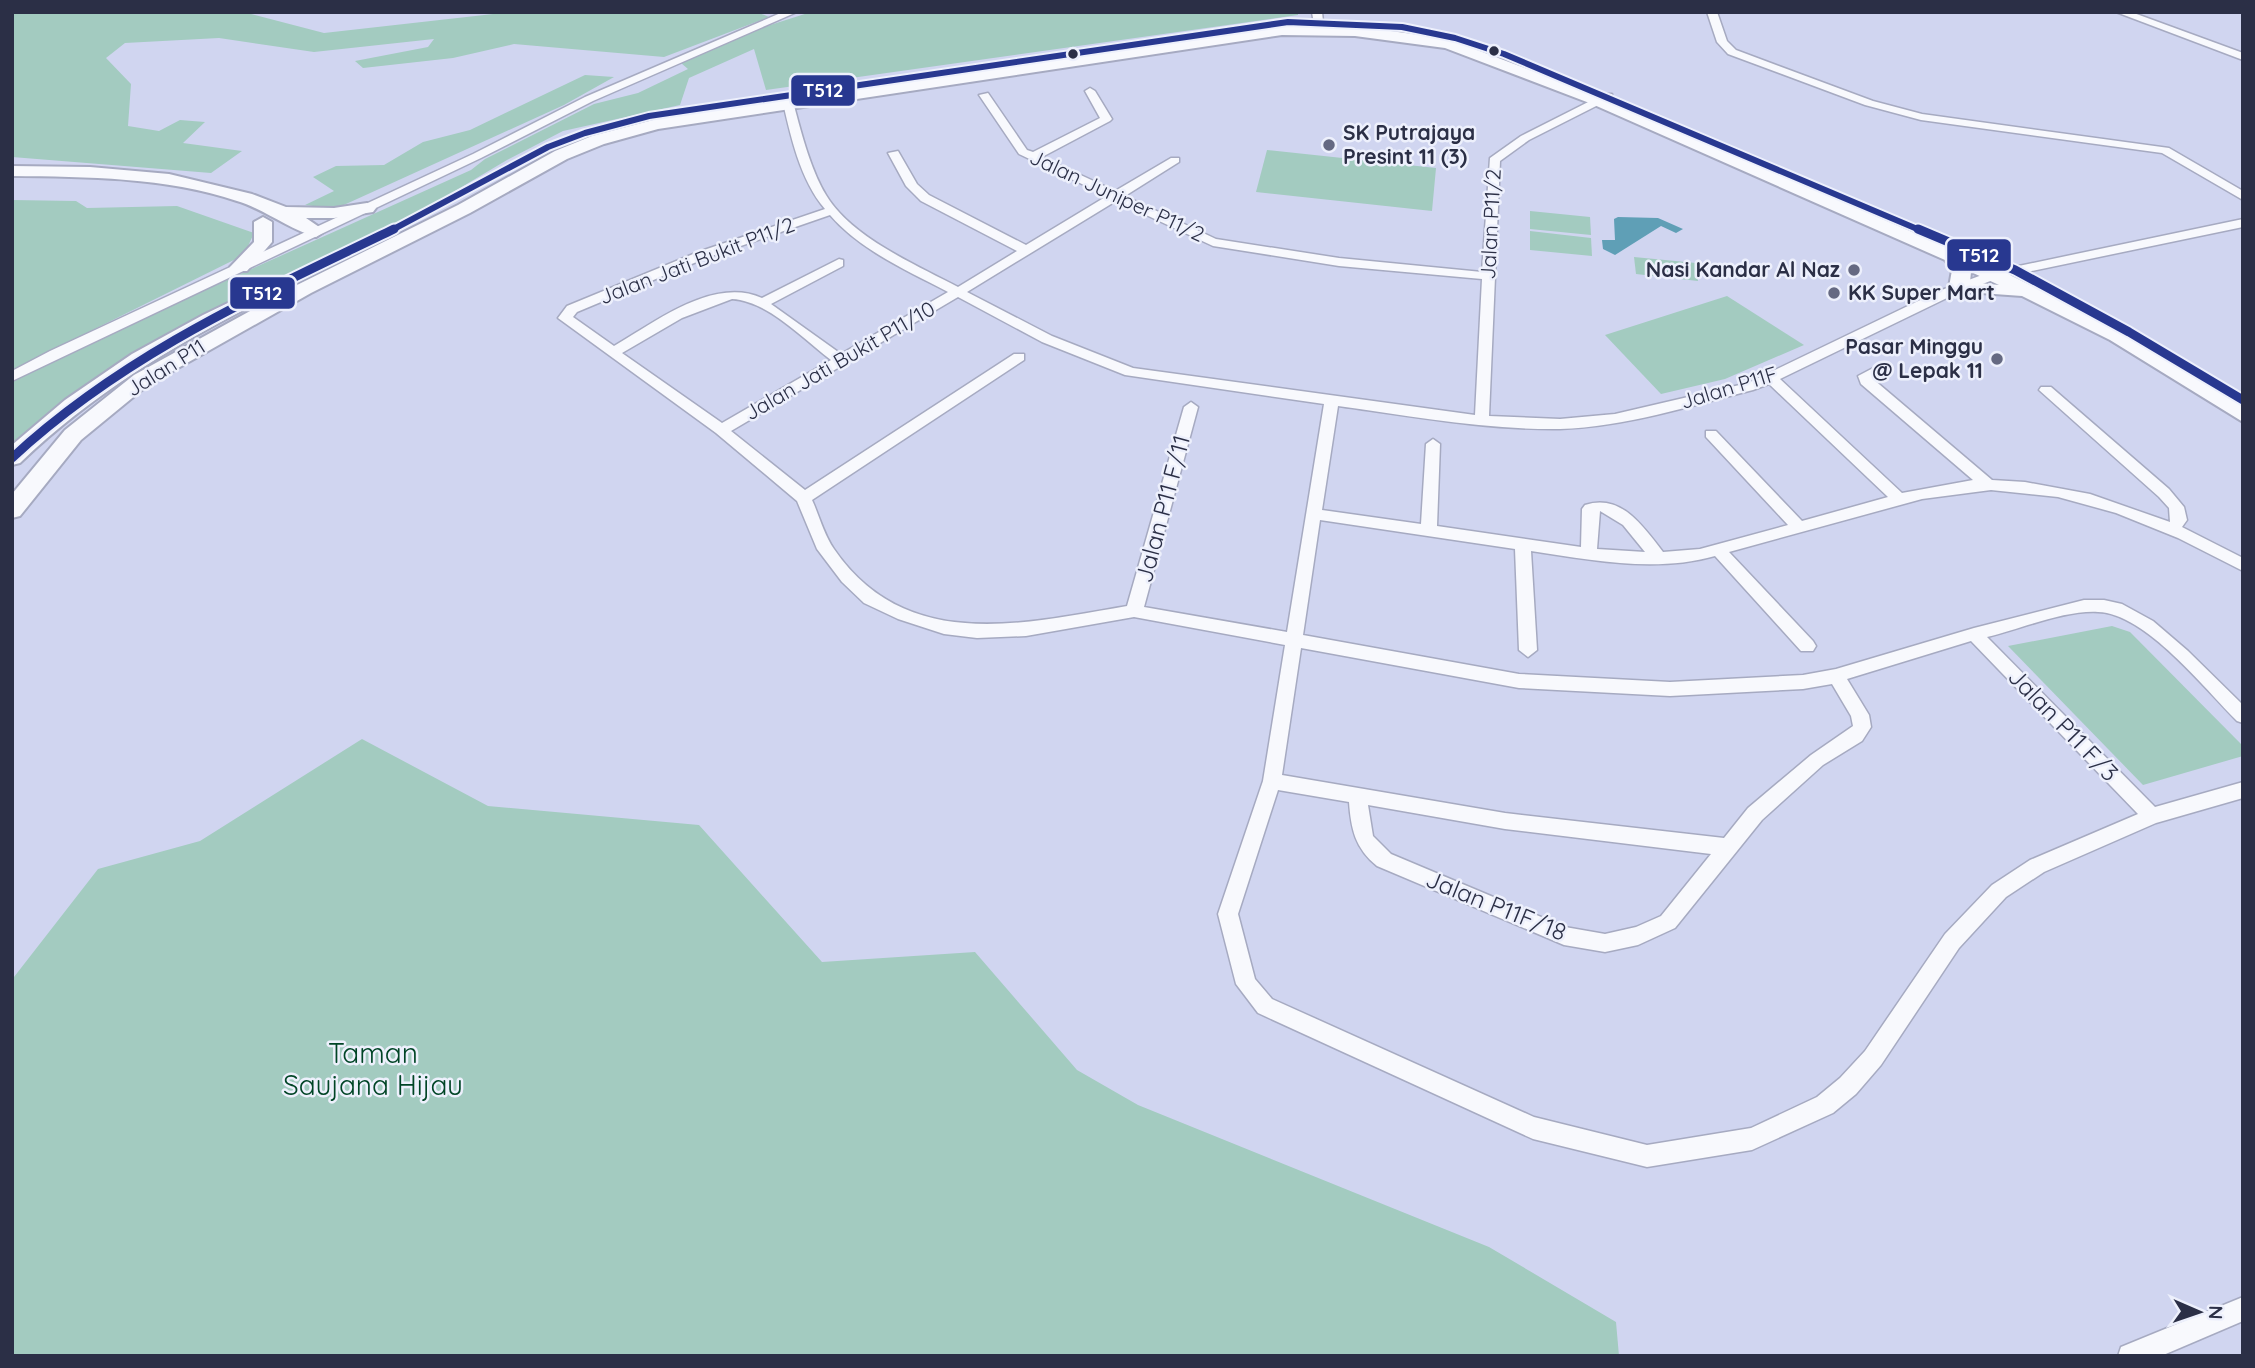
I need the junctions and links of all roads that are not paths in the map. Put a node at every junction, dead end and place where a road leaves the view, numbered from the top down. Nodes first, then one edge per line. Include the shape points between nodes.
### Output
1 (792, 12) edge
2 (1712, 12) edge
3 (2120, 12) edge
4 (1319, 21) edge
5 (2243, 57) edge
6 (1090, 91) dead end
7 (984, 95) dead end
8 (1603, 98) junction
9 (788, 101) junction
10 (894, 153) dead end
11 (1032, 157) junction
12 (1175, 160) dead end
13 (12, 170) edge
14 (12, 183) edge
15 (820, 196) junction
16 (2243, 196) edge
17 (1115, 197) junction
18 (367, 208) junction
19 (830, 211) junction
20 (287, 212) junction
21 (804, 221) junction
22 (263, 222) junction
23 (2243, 223) edge
24 (847, 227) junction
25 (308, 235) junction
26 (358, 247) junction
27 (386, 249) junction
28 (1027, 251) junction
29 (1951, 255) junction
30 (839, 263) dead end
31 (240, 267) junction
32 (314, 268) junction
33 (2005, 272) junction
34 (1487, 276) junction
35 (1959, 287) junction
36 (304, 289) junction
37 (958, 292) junction
38 (2035, 295) junction
39 (761, 304) junction
40 (612, 353) junction
41 (1019, 357) dead end
42 (840, 360) junction
43 (1877, 370) dead end
44 (12, 377) edge
45 (1771, 378) junction
46 (2046, 390) dead end
47 (2243, 400) edge
48 (1331, 402) junction
49 (1191, 407) dead end
50 (2243, 415) edge
51 (1482, 421) junction
52 (721, 430) junction
53 (1711, 434) dead end
54 (1433, 444) dead end
55 (12, 458) edge
56 (1989, 485) junction
57 (804, 498) junction
58 (1899, 499) junction
59 (12, 510) edge
60 (1314, 514) junction
61 (1799, 527) junction
62 (2173, 528) junction
63 (1429, 531) junction
64 (1523, 545) junction
65 (1718, 550) junction
66 (1590, 554) junction
67 (1659, 558) junction
68 (2243, 565) edge
69 (1134, 611) junction
70 (1974, 634) junction
71 (1294, 640) junction
72 (1808, 646) dead end
73 (1528, 650) dead end
74 (1836, 676) junction
75 (2243, 716) edge
76 (1272, 781) junction
77 (2243, 790) edge
78 (1358, 798) junction
79 (2152, 816) junction
80 (1727, 847) junction
81 (2243, 1309) edge
82 (2130, 1356) edge

1 - 18 street via 589,99
2 - 16 street via 1722,42 1732,52 1869,103 1941,121 2165,150
3 - 5 street
4 - 8 main road, Jalan P11 via 1402,27 1455,38
4 - 9 main road, Jalan P11
6 - 11 street via 1106,118
7 - 11 street, Jalan Juniper P11/2 via 1018,147
8 - 29 main road, Jalan P11
8 - 33 main road, Jalan P11
8 - 34 street, Jalan P11/2 via 1525,138 1494,160
9 - 15 street
9 - 26 main road, Jalan P11 via 649,116 584,134 549,146
9 - 27 main road, Jalan P11 via 598,139
10 - 28 street via 912,186 925,198
11 - 17 street, Jalan Juniper P11/2
12 - 17 street, Jalan Jati Bukit P11/10
13 - 20 main road via 150,176 233,194
14 - 22 main road via 132,188 214,205
15 - 19 street
15 - 21 street
17 - 28 street, Jalan Jati Bukit P11/10
17 - 34 street, Jalan Juniper P11/2 via 1213,242 1339,262
18 - 20 main road
18 - 25 street
19 - 21 street, Jalan Jati Bukit P11/2
19 - 24 street
20 - 25 main road
21 - 24 street
21 - 40 street, Jalan Jati Bukit P11/2 via 702,255 565,313 565,318
22 - 25 main road
22 - 31 main road via 266,230 261,248
23 - 33 street, Jalan P11F
24 - 37 street, Jalan P11F
25 - 31 street
26 - 27 main road via 353,253 359,257
26 - 32 main road, Jalan P11
27 - 36 main road, Jalan P11
28 - 37 street, Jalan Jati Bukit P11/10
29 - 33 main road, Jalan P11
29 - 35 main road via 1962,270
30 - 39 street
31 - 44 street
32 - 36 main road via 337,267
32 - 55 main road, Jalan P11 via 169,341 72,403
33 - 35 street, Jalan P11F
33 - 38 main road, Jalan P11
33 - 47 main road, Jalan P11 via 2129,332
34 - 51 street, Jalan P11/2
35 - 38 main road
35 - 45 street, Jalan P11F
36 - 59 main road, Jalan P11 via 141,380 73,435
37 - 42 street, Jalan Jati Bukit P11/10
37 - 48 street, Jalan P11F via 1046,339 1130,372
38 - 50 main road, Jalan P11 via 2117,336
39 - 40 street via 748,297 725,296
39 - 42 street
40 - 52 street
41 - 57 street
42 - 52 street, Jalan Jati Bukit P11/10
43 - 56 street via 1865,376 1866,381
45 - 51 street, Jalan P11F via 1615,419 1560,424
45 - 58 street
46 - 62 street via 2164,493 2176,507 2179,520
48 - 51 street, Jalan P11F
48 - 60 street
49 - 69 street, Jalan P11 F/11
52 - 57 street
53 - 61 street
54 - 63 street
56 - 58 street
56 - 62 street via 2089,499
57 - 69 street via 825,549 848,578 870,599 904,615 944,628 977,632 1026,629
58 - 61 street
60 - 63 street
60 - 71 street
61 - 65 street
62 - 68 street
63 - 64 street
64 - 66 street
64 - 73 street
65 - 67 street
65 - 72 street
66 - 67 street
66 - 67 street via 1588,519 1596,505 1606,506 1629,522
69 - 71 street
70 - 74 street
70 - 75 street via 2084,606 2116,608 2150,628
70 - 79 street, Jalan P11 F/3
71 - 74 street via 1518,681 1670,689
71 - 76 street
74 - 80 street, Jalan P11F/18 via 1860,715 1862,727 1786,786
76 - 78 street
76 - 79 street via 1228,914 1247,984 1265,1006 1533,1128 1647,1156 1752,1139 1825,1105 1873,1058 1952,941 1999,891 2037,866
77 - 79 street
78 - 80 street
78 - 80 street, Jalan P11F/18 via 1362,838 1384,860 1564,936 1605,943 1638,936 1668,922
81 - 82 street

